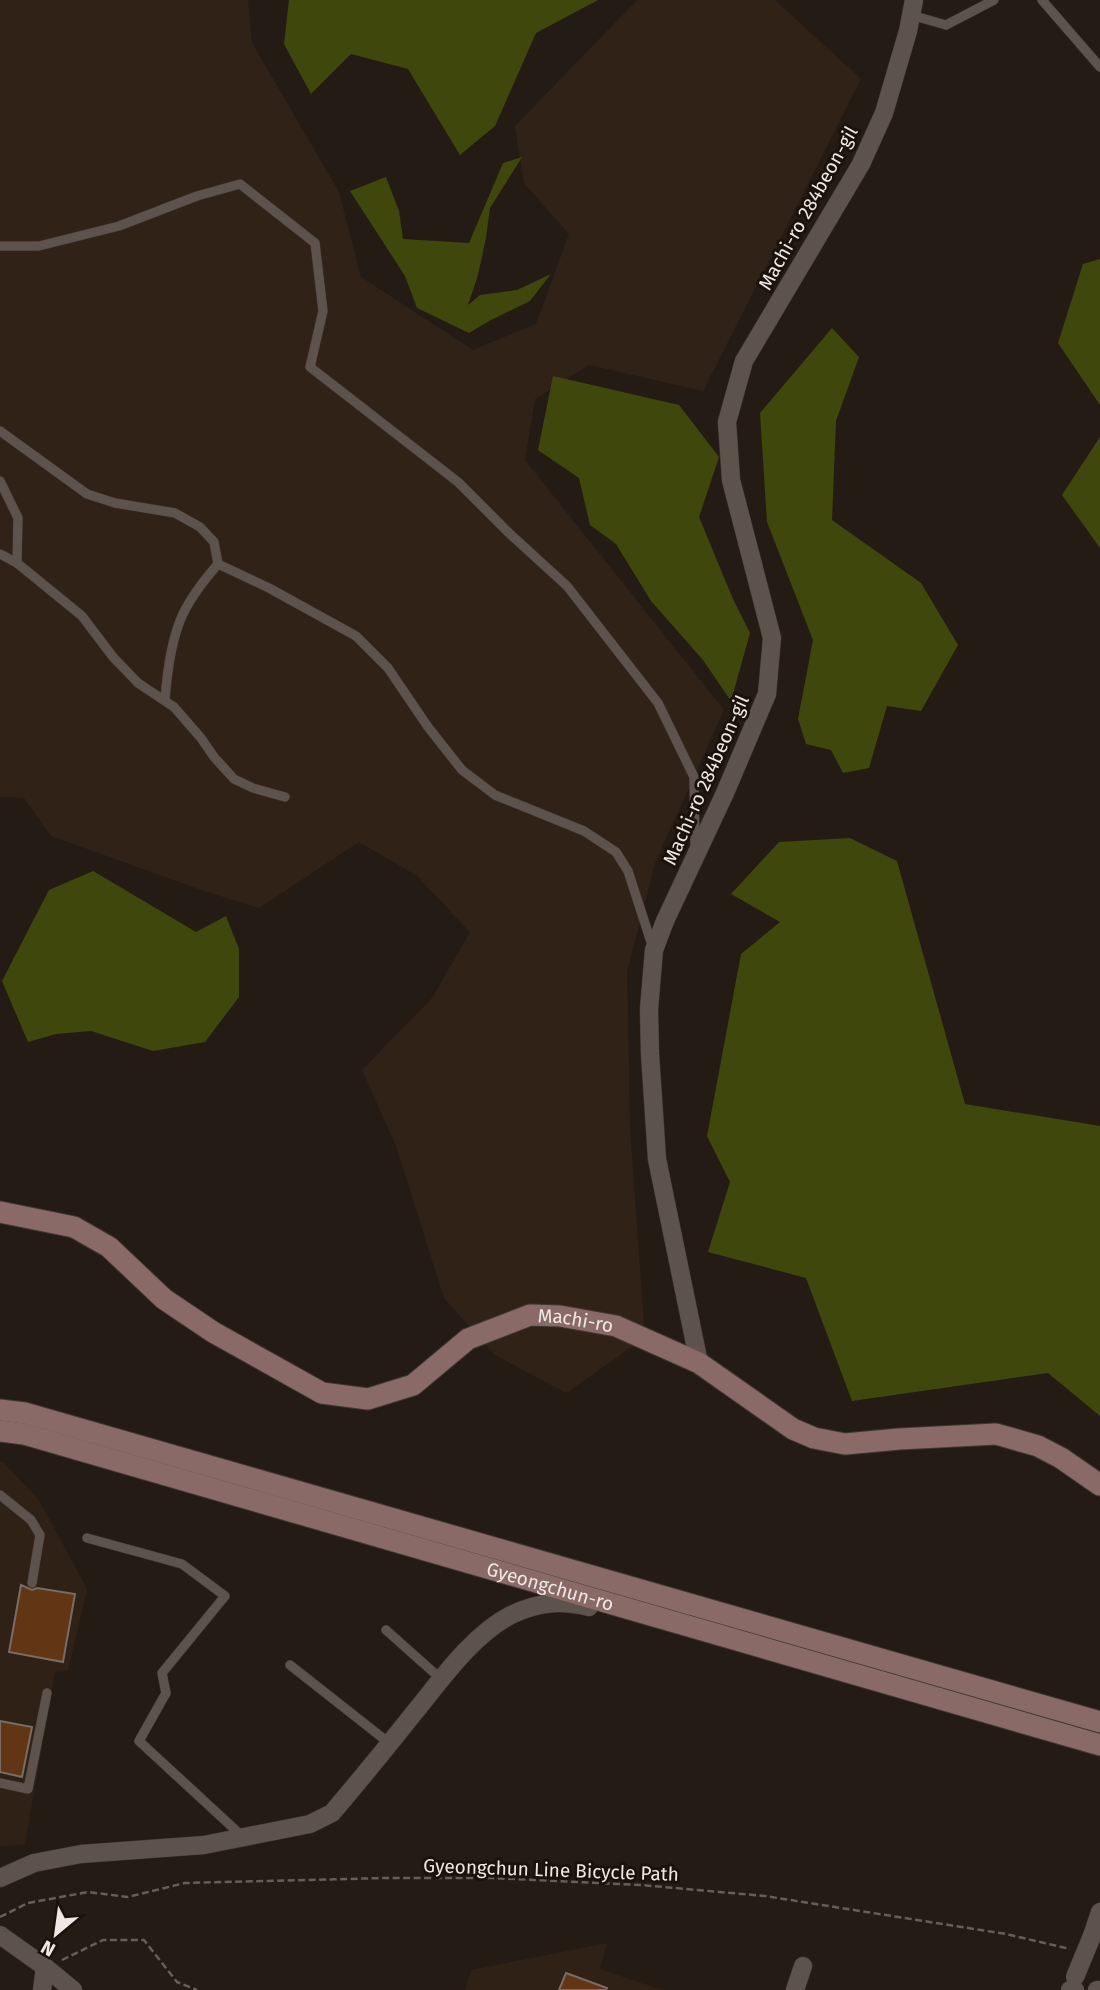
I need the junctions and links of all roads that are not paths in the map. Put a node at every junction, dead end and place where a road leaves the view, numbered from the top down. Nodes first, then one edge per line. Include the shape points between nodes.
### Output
1 (994, 0) edge
2 (1042, 0) edge
3 (912, 7) edge
4 (1100, 66) edge
5 (0, 246) edge
6 (0, 431) edge
7 (0, 481) edge
8 (0, 554) edge
9 (17, 562) junction
10 (218, 564) junction
11 (165, 700) junction
12 (285, 797) dead end
13 (695, 857) junction
14 (654, 950) junction
15 (0, 1212) edge
16 (699, 1363) junction
17 (0, 1410) edge
18 (0, 1432) edge
19 (1100, 1485) edge
20 (0, 1495) edge
21 (87, 1538) dead end
22 (32, 1583) dead end
23 (386, 1630) dead end
24 (748, 1643) junction
25 (290, 1665) dead end
26 (441, 1679) junction
27 (47, 1693) dead end
28 (1021, 1722) junction
29 (1100, 1722) edge
30 (389, 1743) junction
31 (1100, 1745) edge
32 (1100, 1759) edge
33 (0, 1783) edge
34 (242, 1836) junction
35 (0, 1878) edge
36 (0, 1889) edge
37 (0, 1894) edge
38 (1100, 1912) edge
39 (0, 1935) edge
40 (803, 1966) dead end
41 (45, 1967) junction
42 (1072, 1987) edge
43 (42, 1990) edge
44 (73, 1990) edge
45 (795, 1990) edge

1 - 3 lane via 946,25
2 - 4 lane
3 - 13 street, Machi-ro 284beon-gil via 884,113 865,154 744,361 727,422 731,480 772,638 768,694
5 - 13 lane via 39,246 119,226 240,184 316,243 323,312 310,367 458,482 567,586 659,703 694,777
6 - 10 lane via 87,494 175,513 200,527 214,542
7 - 9 lane via 18,518
8 - 9 lane
9 - 11 lane via 82,616 138,683
10 - 11 lane via 182,615 167,669
10 - 14 lane via 356,636 388,668 462,770 495,795 583,831 616,852 628,872
11 - 12 lane via 234,779
13 - 14 street, Machi-ro 284beon-gil
14 - 16 street, Machi-ro 284beon-gil via 649,1020 657,1159
15 - 16 street, Machi-ro via 74,1227 109,1247 164,1299 213,1332 322,1393 368,1399 413,1385 468,1339 530,1315 616,1326
16 - 19 street, Machi-ro via 793,1429 814,1438 845,1444 996,1434 1038,1446
17 - 29 street, Gyeongchun-ro via 25,1413
18 - 24 street, Gyeongchun-ro via 24,1434
20 - 22 lane via 31,1520 40,1535
21 - 34 lane via 182,1564 225,1596 162,1673 166,1693 139,1741
23 - 26 lane
24 - 26 street via 569,1602 542,1604 511,1615 484,1633
24 - 28 street, Gyeongchun-ro
25 - 30 lane
26 - 30 street
27 - 33 lane via 28,1789
28 - 31 street, Gyeongchun-ro
28 - 32 street
30 - 34 street via 332,1813 310,1824
34 - 35 street via 204,1845 81,1854 34,1863
36 - 37 street
38 - 42 street, bridge
39 - 41 street
40 - 45 street
41 - 43 street
41 - 44 street

